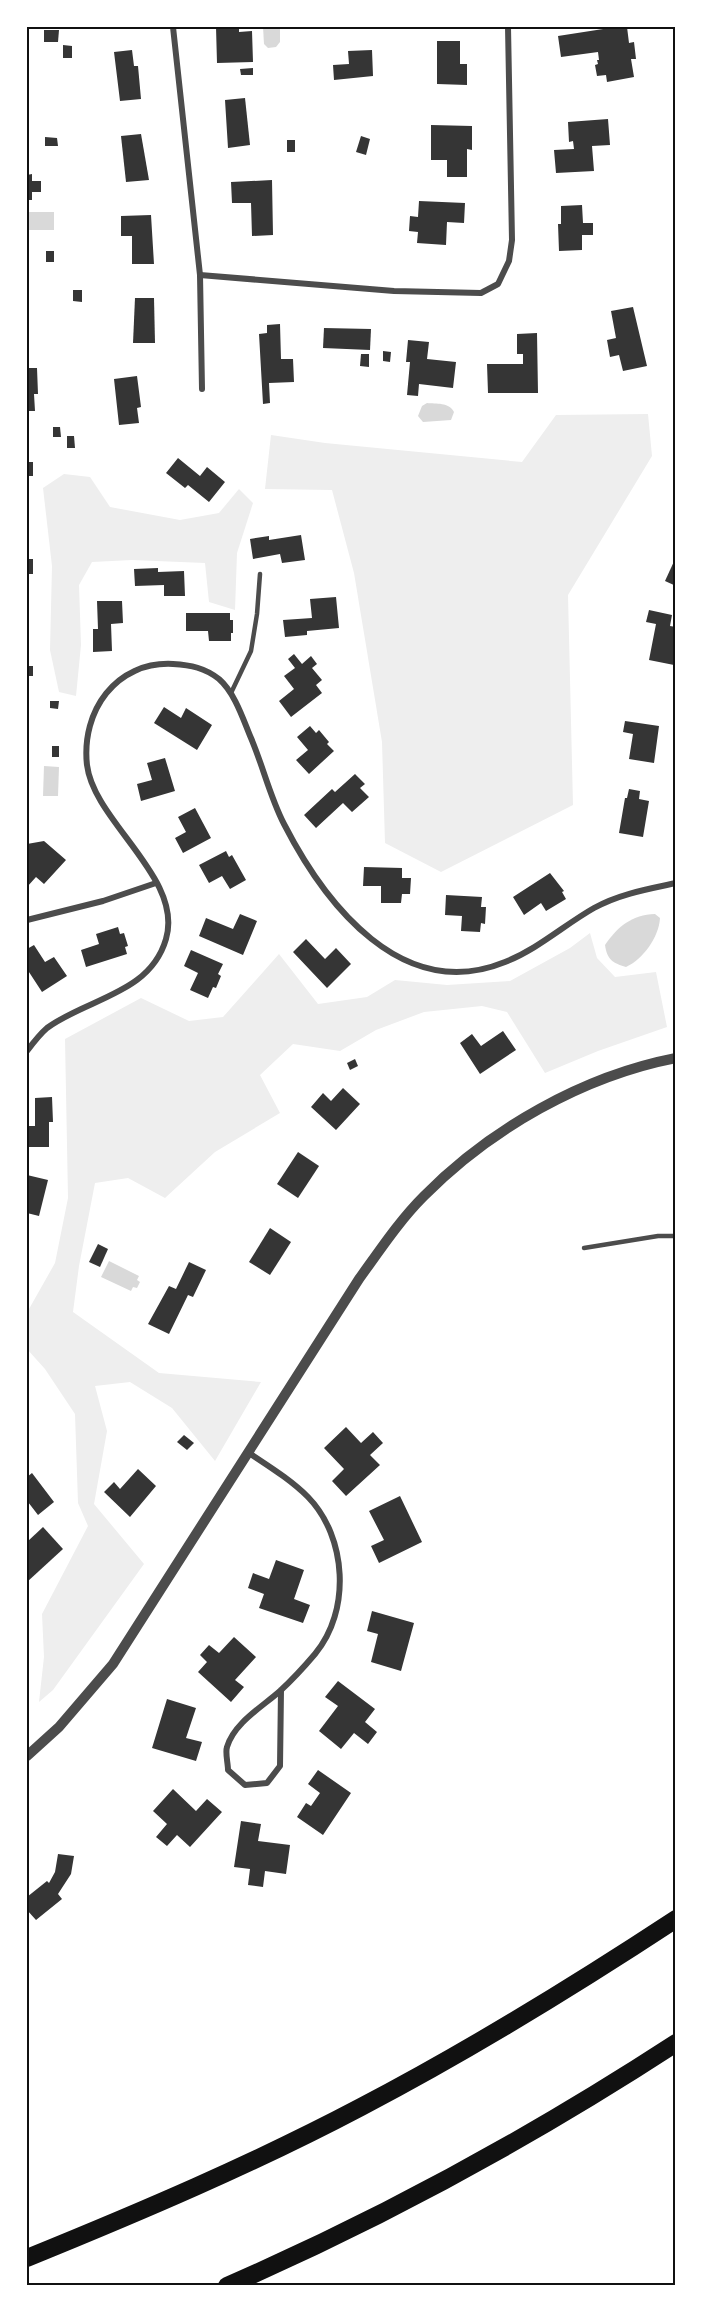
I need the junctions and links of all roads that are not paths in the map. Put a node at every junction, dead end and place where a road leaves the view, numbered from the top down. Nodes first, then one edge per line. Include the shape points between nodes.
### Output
1 (173, 27) edge
2 (508, 27) edge
3 (200, 275) junction
4 (202, 389) dead end
5 (260, 574) dead end
6 (231, 693) junction
7 (156, 883) junction
8 (676, 883) edge
9 (27, 920) edge
10 (27, 1051) edge
11 (676, 1058) edge
12 (676, 1236) edge
13 (584, 1248) dead end
14 (249, 1453) junction
15 (281, 1690) junction
16 (27, 1756) edge
17 (676, 1919) edge
18 (676, 2043) edge
19 (27, 2258) edge
20 (227, 2286) edge

1 - 3 street
2 - 3 street via 513,240 498,284 482,293 459,294
3 - 4 street
5 - 6 lane via 251,651
6 - 7 street via 206,670 166,663 144,666 125,675 96,706 86,746 92,787
6 - 8 street via 282,821 310,871 366,935 400,958 440,971 461,972 504,963 596,906
7 - 9 street
7 - 10 street via 168,913 167,935 159,958 145,975 128,986 46,1029
11 - 14 street via 614,1074 537,1111 447,1174 392,1233 359,1279
12 - 13 lane
14 - 15 street via 309,1498 331,1532 337,1552 339,1594 327,1634 316,1653
14 - 16 street via 112,1664 59,1726
15 - 15 street via 237,1729 226,1748 228,1770 245,1785 267,1783 280,1766
17 - 19 highway via 536,2009 361,2108 192,2188
18 - 20 highway via 526,2136 300,2254

